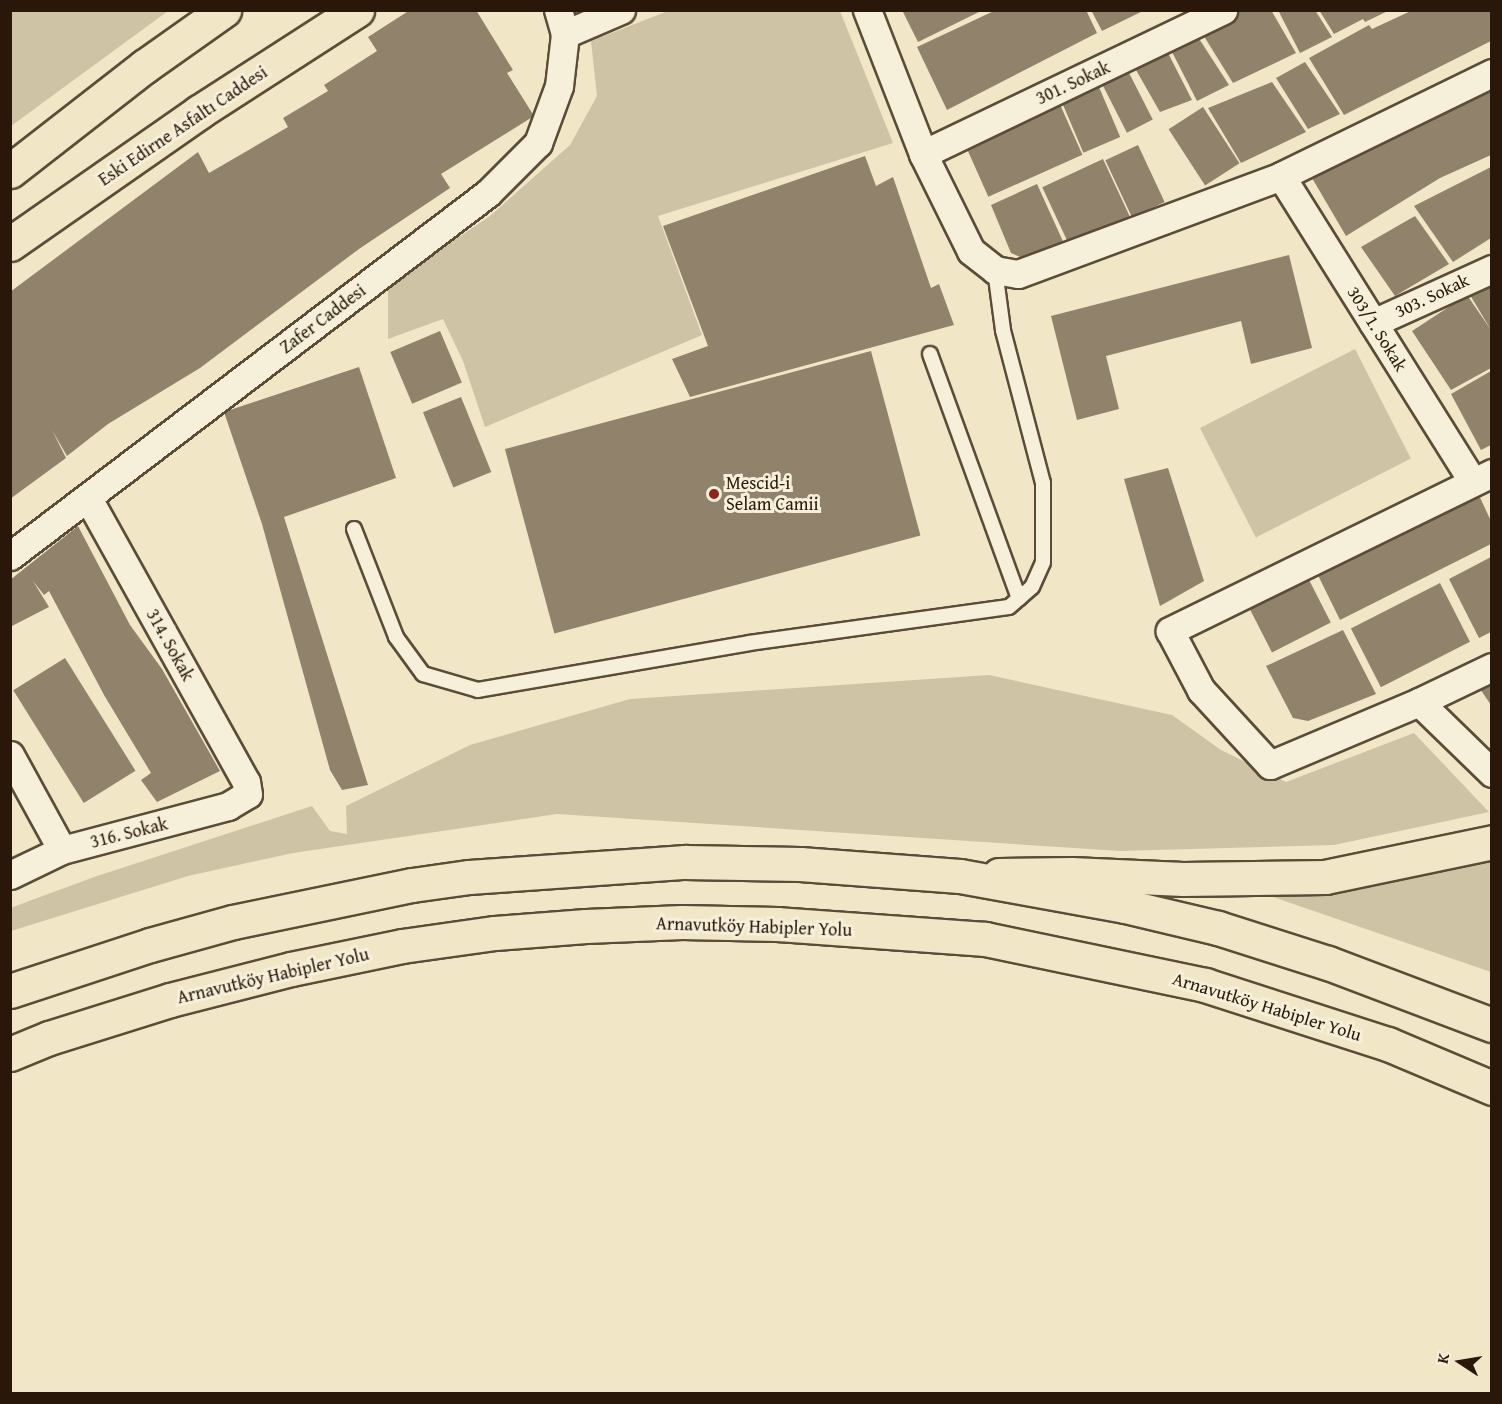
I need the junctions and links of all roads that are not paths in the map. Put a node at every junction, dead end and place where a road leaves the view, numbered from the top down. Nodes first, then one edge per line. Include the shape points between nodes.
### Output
1 (224, 10) edge
2 (357, 10) edge
3 (621, 10) edge
4 (867, 10) edge
5 (1223, 10) edge
6 (562, 22) edge
7 (1491, 73) edge
8 (923, 154) junction
9 (10, 171) edge
10 (1281, 176) junction
11 (10, 244) edge
12 (1491, 269) edge
13 (995, 270) junction
14 (1373, 323) junction
15 (930, 354) dead end
16 (1482, 477) edge
17 (88, 498) junction
18 (354, 529) dead end
19 (10, 556) edge
20 (1019, 598) junction
21 (1491, 667) edge
22 (1419, 702) junction
23 (10, 755) edge
24 (1491, 773) edge
25 (248, 794) joint
26 (1491, 842) edge
27 (62, 850) junction
28 (10, 875) edge
29 (960, 876) junction
30 (10, 991) edge
31 (1491, 1025) edge
32 (10, 1054) edge
33 (1491, 1088) edge

1 - 9 main road
2 - 11 main road, Eski Edirne Asfaltı Caddesi via 199,112
3 - 6 street, Zafer Caddesi
4 - 8 street
5 - 8 street, 301. Sokak
6 - 17 street, Zafer Caddesi via 559,86 538,143 488,193
7 - 10 street
8 - 13 street via 971,252
10 - 13 street via 1018,274
10 - 14 street, 303/1. Sokak
12 - 14 street, 303. Sokak
13 - 20 lane via 1003,330 1043,483 1043,562 1032,587
14 - 16 street, 303/1. Sokak
15 - 20 lane
16 - 22 street via 1170,631 1201,690 1270,765
17 - 19 street, Zafer Caddesi
17 - 25 street, 314. Sokak via 246,782
18 - 20 lane via 396,637 423,674 478,690 749,644 1009,607
21 - 22 street
22 - 24 street
23 - 27 street
25 - 27 street, 316. Sokak via 228,806
26 - 29 main road via 1325,877
27 - 28 street, 316. Sokak
29 - 30 main road via 800,864 685,862 469,878 412,885 233,922
29 - 31 main road via 1125,906 1218,928 1328,963
32 - 33 main road, Arnavutköy Habipler Yolu via 170,1000 402,946 586,926 777,924 985,939 1205,985 1388,1044

